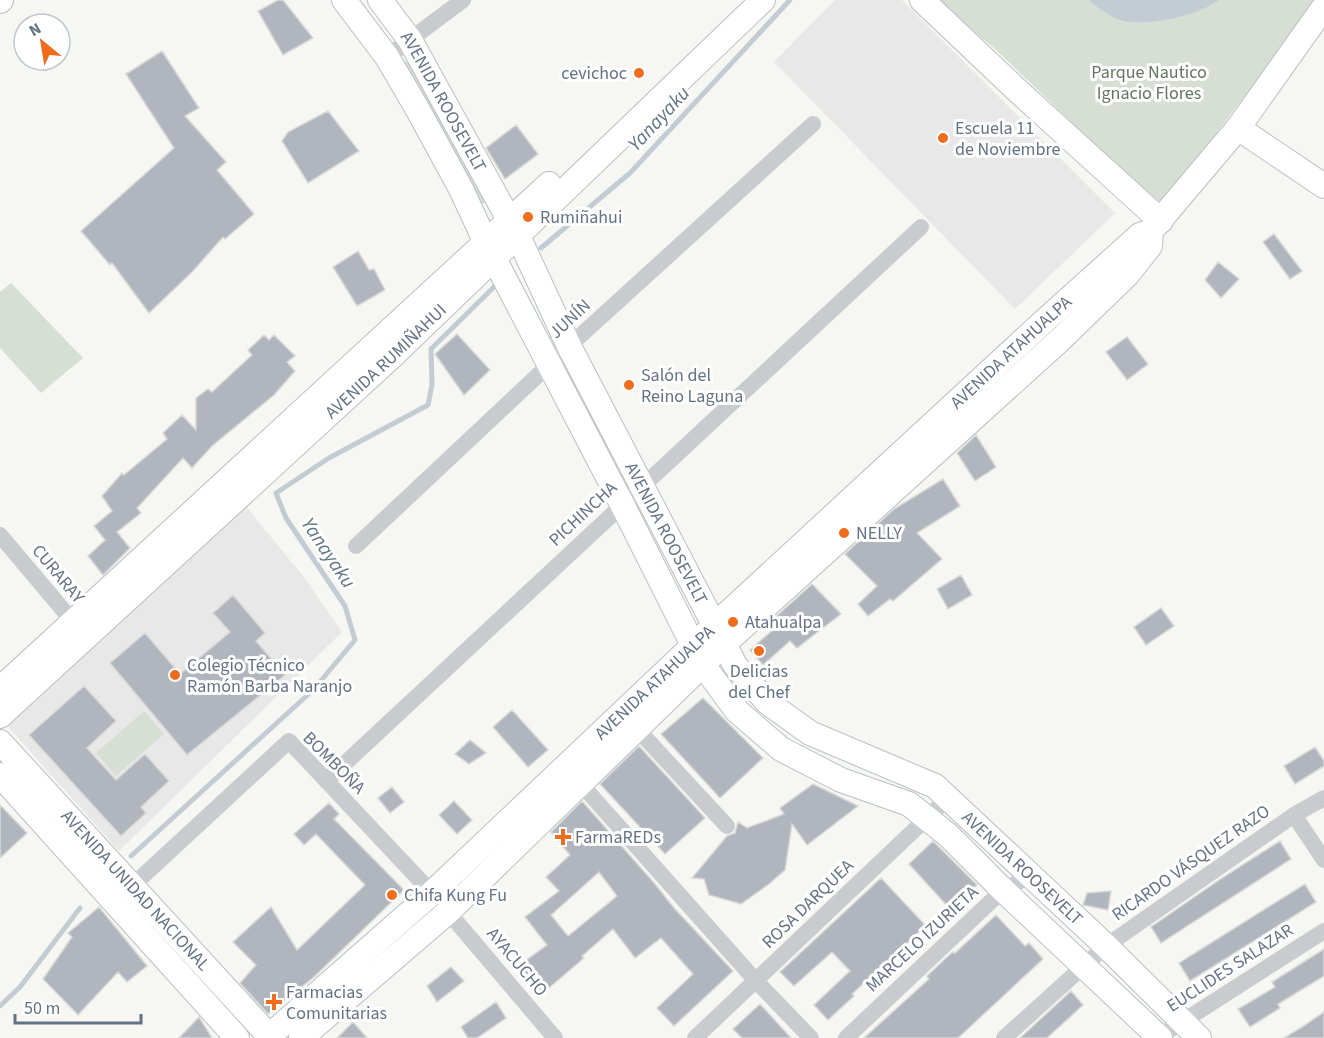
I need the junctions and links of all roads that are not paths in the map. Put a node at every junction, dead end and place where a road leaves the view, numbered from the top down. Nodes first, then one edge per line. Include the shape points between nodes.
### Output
1 (344, 0) edge
2 (380, 0) edge
3 (463, 0) edge
4 (747, 0) edge
5 (763, 0) edge
6 (922, 0) edge
7 (1324, 8) edge
8 (715, 39) junction
9 (411, 40) junction
10 (387, 57) junction
11 (813, 124) dead end
12 (1238, 128) junction
13 (1324, 186) edge
14 (1156, 226) junction
15 (921, 227) dead end
16 (513, 229) junction
17 (490, 251) junction
18 (539, 282) junction
19 (515, 298) junction
20 (569, 346) junction
21 (551, 364) junction
22 (641, 486) junction
23 (622, 504) junction
24 (0, 535) edge
25 (356, 546) dead end
26 (79, 630) junction
27 (719, 634) junction
28 (698, 655) junction
29 (0, 689) edge
30 (0, 716) edge
31 (638, 730) junction
32 (0, 742) edge
33 (0, 775) edge
34 (326, 781) junction
35 (581, 784) junction
36 (948, 798) junction
37 (1324, 798) edge
38 (1294, 815) junction
39 (926, 818) junction
40 (728, 826) dead end
41 (1324, 860) edge
42 (1030, 876) junction
43 (132, 886) junction
44 (1003, 890) junction
45 (432, 893) junction
46 (448, 912) junction
47 (1324, 931) edge
48 (1106, 946) junction
49 (1084, 965) junction
50 (756, 981) junction
51 (1191, 1030) edge
52 (269, 1037) edge
53 (237, 1038) edge
54 (301, 1038) edge
55 (555, 1038) edge
56 (695, 1038) edge
57 (811, 1038) edge
58 (846, 1038) edge
59 (1004, 1038) edge
60 (1159, 1038) edge

1 - 10 street, AVENIDA ROOSEVELT
2 - 9 street, AVENIDA ROOSEVELT
3 - 9 street
4 - 8 street, AVENIDA RUMIÑAHUI
5 - 8 street, AVENIDA RUMIÑAHUI
6 - 14 street
7 - 12 street, AVENIDA ATAHUALPA
8 - 16 street, AVENIDA RUMIÑAHUI
9 - 10 street
9 - 16 street, AVENIDA ROOSEVELT
10 - 17 street, AVENIDA ROOSEVELT via 461,189
11 - 20 street, JUNÍN
12 - 13 street
12 - 14 street, AVENIDA ATAHUALPA
14 - 27 street, AVENIDA ATAHUALPA via 1140,235 1041,324
15 - 22 street, PICHINCHA
16 - 17 street, AVENIDA RUMIÑAHUI
16 - 18 street, AVENIDA ROOSEVELT
17 - 19 street, AVENIDA ROOSEVELT
17 - 26 street, AVENIDA RUMIÑAHUI
18 - 19 street
18 - 20 street, AVENIDA ROOSEVELT
19 - 21 street, AVENIDA ROOSEVELT
20 - 21 street, JUNÍN
20 - 22 street, AVENIDA ROOSEVELT
21 - 23 street, AVENIDA ROOSEVELT
21 - 25 street, JUNÍN
22 - 23 street, PICHINCHA
22 - 27 street, AVENIDA ROOSEVELT
23 - 28 street, AVENIDA ROOSEVELT
23 - 34 street, PICHINCHA
24 - 26 street, CURARAY
26 - 29 street, AVENIDA RUMIÑAHUI
26 - 30 street, AVENIDA RUMIÑAHUI
27 - 28 street, AVENIDA ATAHUALPA
27 - 36 street, AVENIDA ROOSEVELT via 735,665 767,702 810,733 935,786
28 - 31 street, AVENIDA ATAHUALPA
28 - 39 street, AVENIDA ROOSEVELT via 737,711 781,749 841,780 909,804
28 - 45 street, AVENIDA ATAHUALPA
31 - 35 street, AVENIDA ATAHUALPA
31 - 40 street
32 - 43 street, AVENIDA UNIDAD NACIONAL
33 - 53 street, AVENIDA UNIDAD NACIONAL
34 - 43 street, BOMBOÑA via 289,741
34 - 45 street, BOMBOÑA
35 - 46 street, AVENIDA ATAHUALPA
35 - 50 street
36 - 39 street, ROSA DARQUEA
36 - 42 street, AVENIDA ROOSEVELT
37 - 38 street, RICARDO VÁSQUEZ RAZO
38 - 41 street
38 - 48 street, RICARDO VÁSQUEZ RAZO
39 - 44 street, AVENIDA ROOSEVELT
39 - 50 street, ROSA DARQUEA
42 - 44 street, MARCELO IZURIETA
42 - 48 street, AVENIDA ROOSEVELT
43 - 52 street, AVENIDA UNIDAD NACIONAL
44 - 49 street, AVENIDA ROOSEVELT
44 - 58 street, MARCELO IZURIETA
45 - 46 street, BOMBOÑA
45 - 52 street, AVENIDA ATAHUALPA
46 - 54 street, AVENIDA ATAHUALPA
46 - 55 street, AYACUCHO
47 - 51 street, EUCLIDES SALAZAR
48 - 49 street, RICARDO VÁSQUEZ RAZO
48 - 51 street, AVENIDA ROOSEVELT
49 - 59 street, RICARDO VÁSQUEZ RAZO
49 - 60 street, AVENIDA ROOSEVELT
50 - 56 street, ROSA DARQUEA
50 - 57 street
51 - 60 street, EUCLIDES SALAZAR

